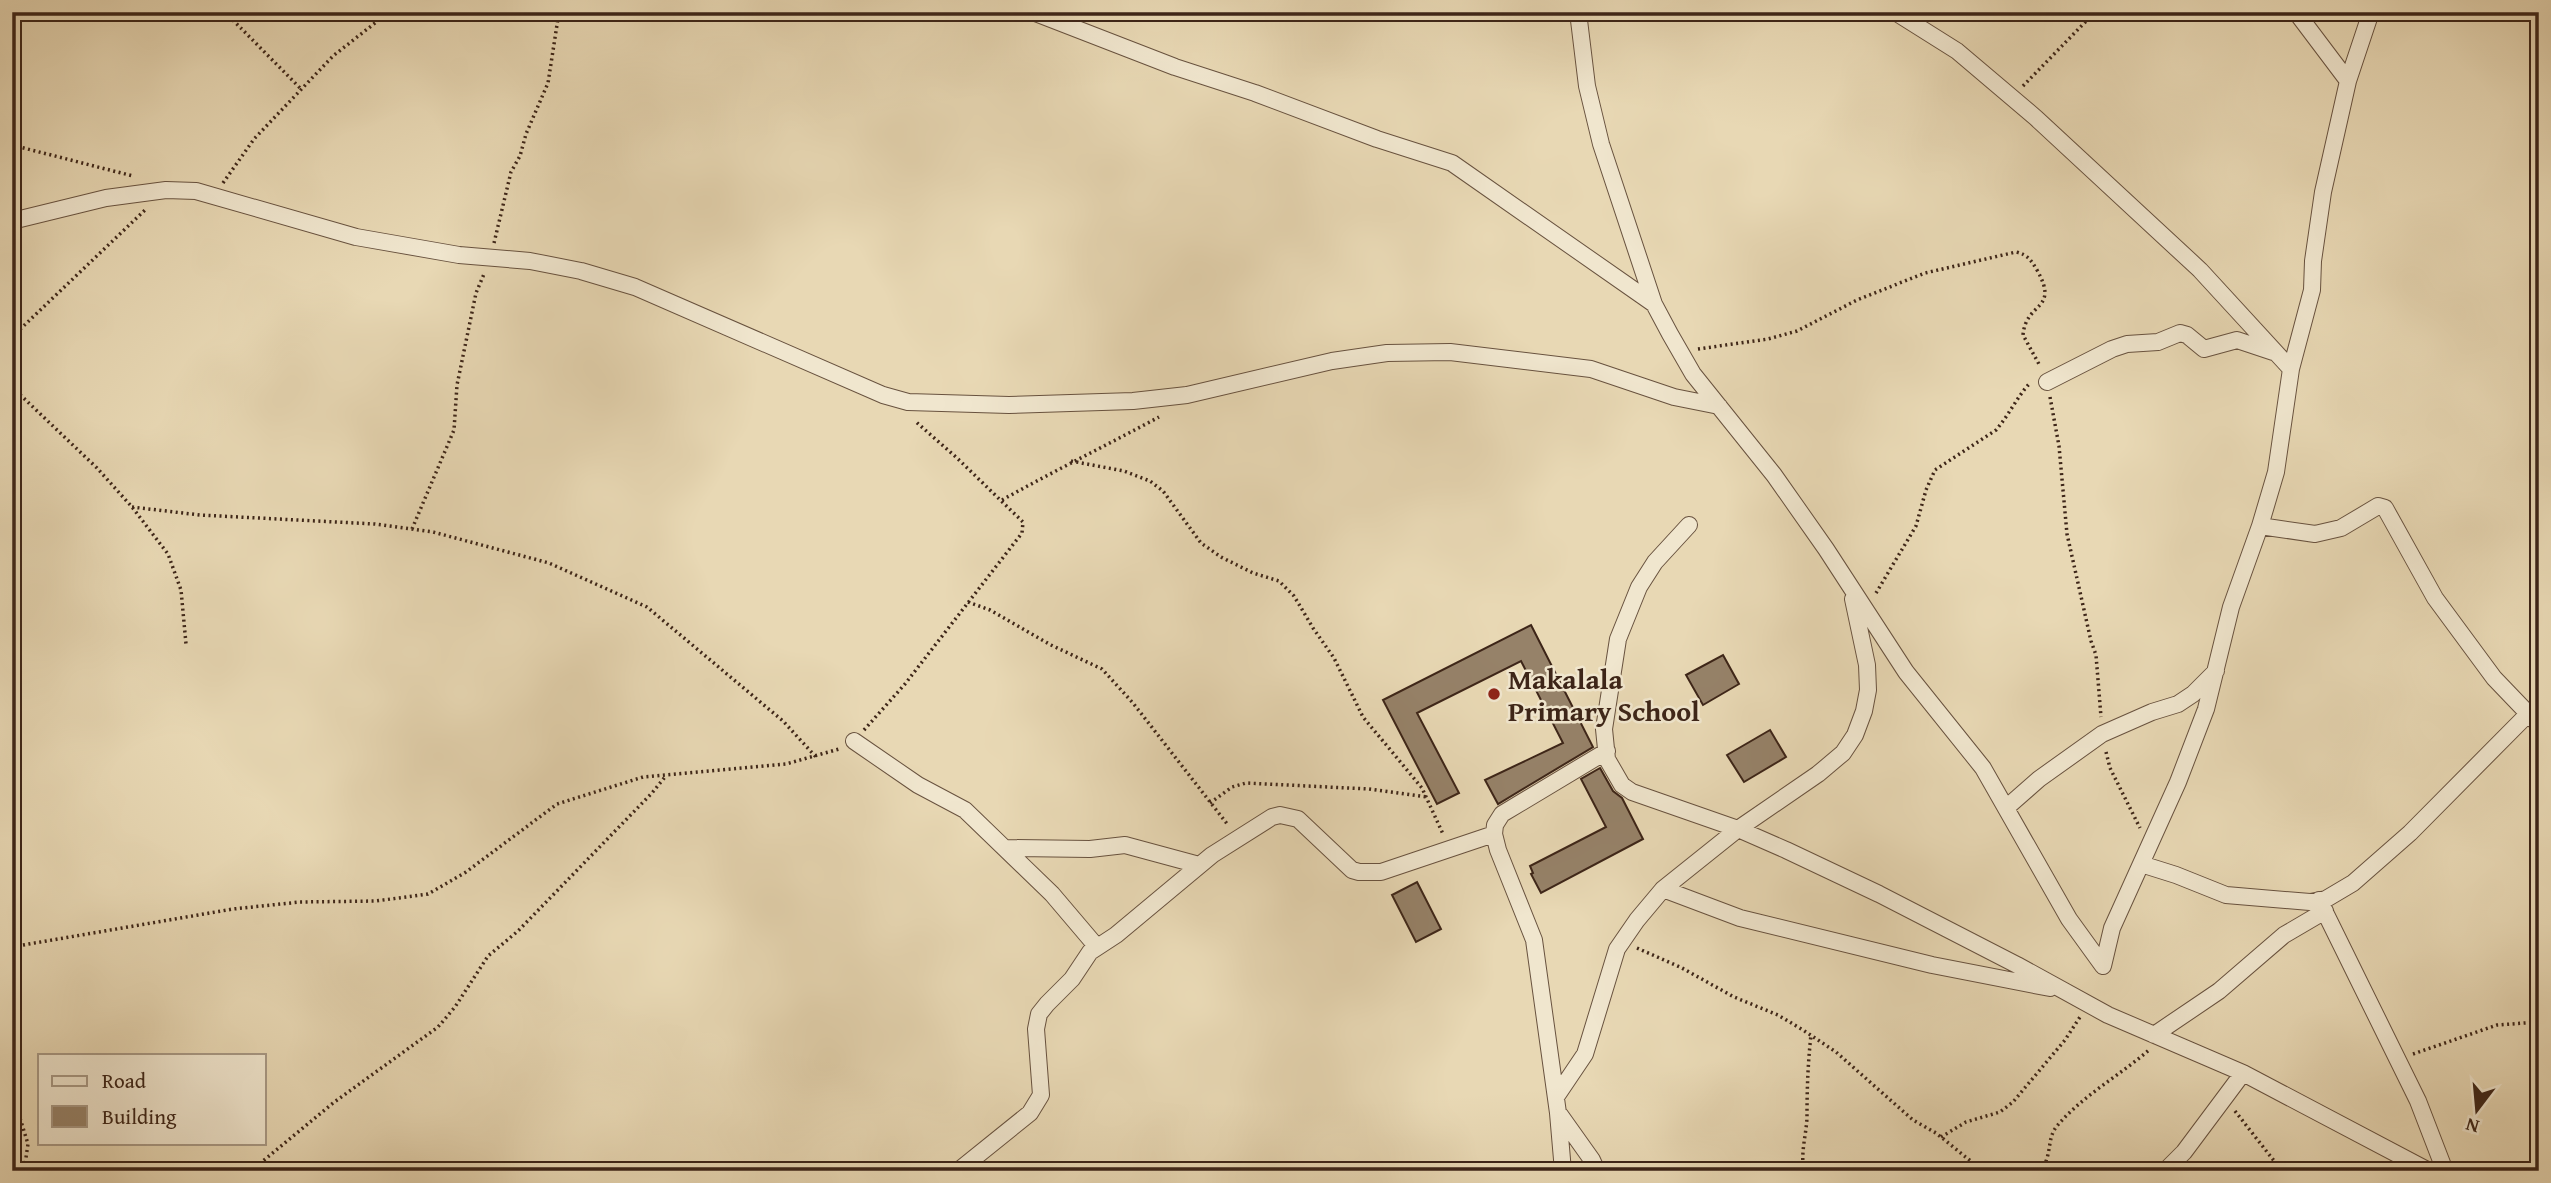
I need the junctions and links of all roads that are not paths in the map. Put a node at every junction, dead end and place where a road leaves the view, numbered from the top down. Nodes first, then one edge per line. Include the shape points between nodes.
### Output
1 (1033, 12) edge
2 (1578, 12) edge
3 (1895, 12) edge
4 (2296, 12) edge
5 (2371, 12) edge
6 (2348, 81) junction
7 (12, 221) edge
8 (1654, 304) junction
9 (2276, 353) junction
10 (2291, 369) junction
11 (2044, 376) road end
12 (1718, 406) junction
13 (1689, 525) dead end
14 (2260, 526) junction
15 (1850, 587) junction
16 (2217, 669) junction
17 (2534, 719) edge
18 (854, 741) road end
19 (1606, 751) junction
20 (2006, 808) junction
21 (1738, 830) junction
22 (1494, 834) junction
23 (1006, 848) junction
24 (2141, 864) junction
25 (1199, 865) junction
26 (1663, 889) junction
27 (2322, 906) junction
28 (1097, 947) junction
29 (2067, 992) junction
30 (2158, 1036) junction
31 (2243, 1073) junction
32 (1557, 1105) junction
33 (958, 1171) edge
34 (1563, 1171) edge
35 (1597, 1171) edge
36 (2165, 1171) edge
37 (2429, 1171) edge
38 (2445, 1171) edge

1 - 8 street via 1452,163
2 - 8 street via 1587,86 1601,144
3 - 9 street via 1957,51 2012,97 2200,270
4 - 6 street
5 - 6 street
6 - 10 street via 2323,192 2312,290
7 - 12 street via 106,198 196,191 356,237 582,271 635,287 908,402 1133,401 1187,395 1332,361 1387,353 1450,352 1591,369 1674,397
8 - 12 street via 1693,374
9 - 10 street
9 - 11 street via 2237,340 2204,349 2180,332 2158,341 2127,344
10 - 14 street via 2276,472
12 - 15 street via 1774,475
13 - 19 street via 1639,587 1618,639 1604,729
14 - 16 street via 2231,607
14 - 17 street via 2315,534 2342,528 2378,506 2385,508 2435,598 2494,678
15 - 20 street via 1906,672 1983,768
15 - 21 street via 1868,690 1855,735 1818,774
16 - 20 street via 2178,704 2102,734
16 - 24 street via 2178,782
17 - 27 street
18 - 23 street via 918,785 965,810
19 - 21 street via 1616,776 1632,792
19 - 22 street via 1502,814
20 - 24 street via 2069,919 2103,966 2112,928
21 - 26 street
21 - 29 street via 1879,894
22 - 25 street via 1381,872 1359,873 1298,818 1280,815
22 - 32 street via 1534,940
23 - 25 street via 1125,845
23 - 28 street
24 - 27 street via 2226,895
25 - 28 street
26 - 29 street via 1740,918
26 - 32 street via 1622,942 1585,1054
27 - 30 street
27 - 38 street via 2418,1101
28 - 33 street via 1039,1014 1042,1082 1038,1103
29 - 30 street
30 - 31 street
31 - 36 street
31 - 37 street
32 - 34 street
32 - 35 street

